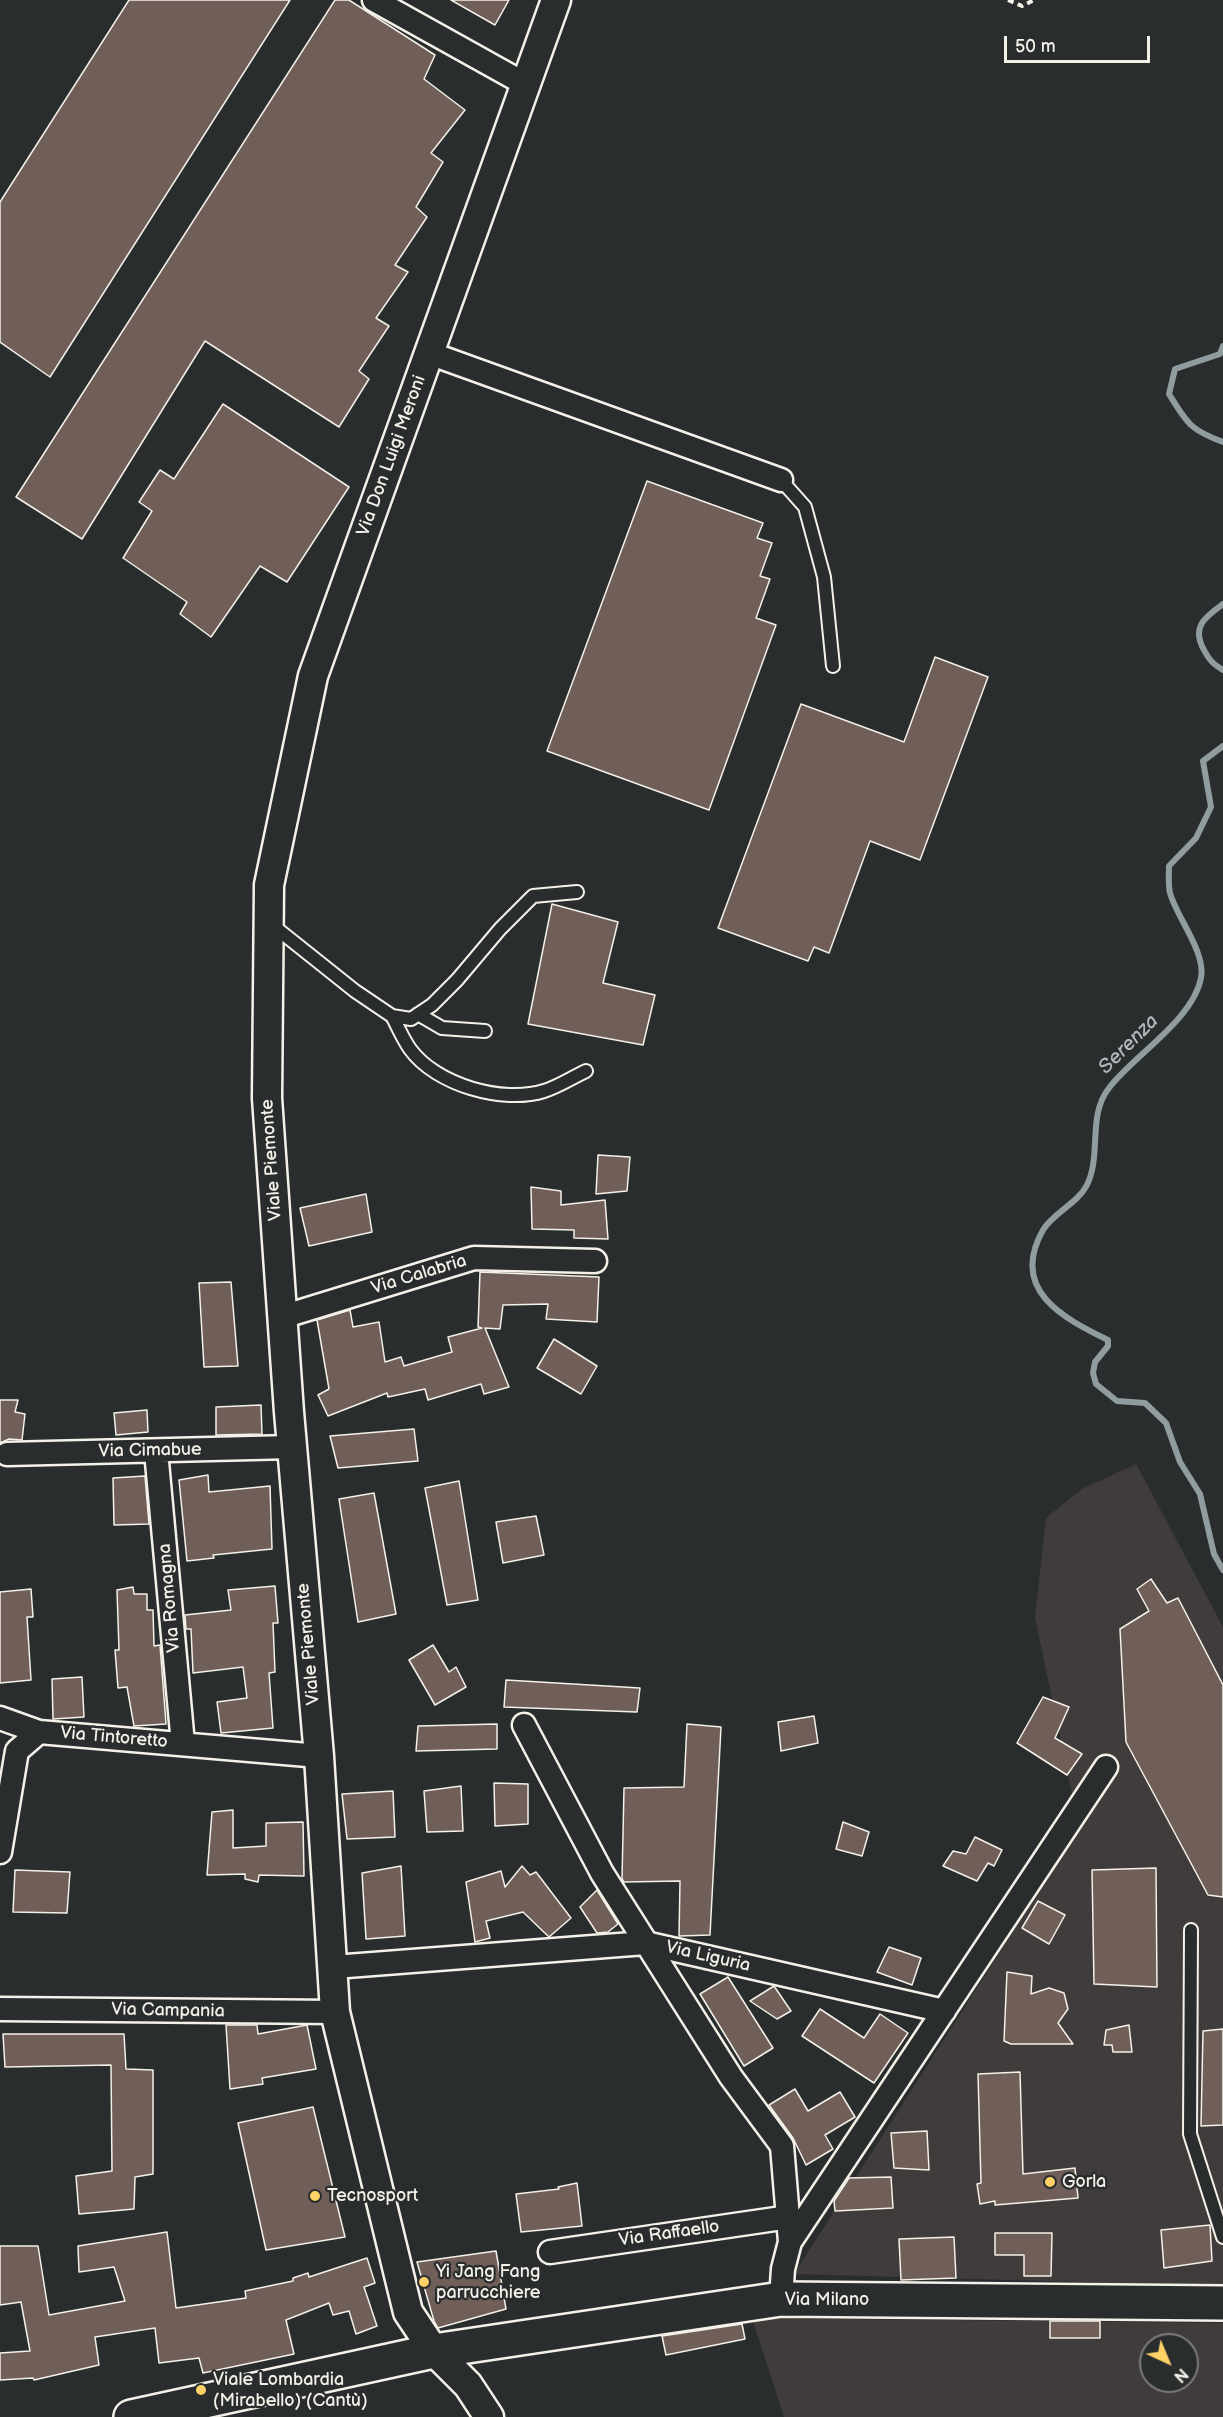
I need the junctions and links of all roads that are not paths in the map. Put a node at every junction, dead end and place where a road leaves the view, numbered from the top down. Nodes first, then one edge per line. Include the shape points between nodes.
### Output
1 (374, 0) edge
2 (556, 0) edge
3 (525, 84) junction
4 (429, 353) junction
5 (781, 480) joint
6 (833, 666) dead end
7 (577, 892) dead end
8 (268, 921) junction
9 (418, 1014) junction
10 (392, 1016) junction
11 (485, 1031) dead end
12 (586, 1071) dead end
13 (596, 1261) dead end
14 (282, 1317) junction
15 (292, 1447) junction
16 (156, 1451) junction
17 (7, 1454) dead end
18 (0, 1718) edge
19 (524, 1725) dead end
20 (39, 1732) junction
21 (183, 1744) junction
22 (319, 1756) junction
23 (1106, 1767) dead end
24 (0, 1852) edge
25 (1191, 1930) dead end
26 (645, 1943) junction
27 (334, 1966) junction
28 (0, 2009) edge
29 (944, 2011) junction
30 (335, 2012) junction
31 (789, 2217) junction
32 (1223, 2237) edge
33 (790, 2242) junction
34 (550, 2252) dead end
35 (781, 2299) junction
36 (1223, 2303) edge
37 (434, 2351) junction
38 (131, 2417) edge
39 (489, 2417) edge

1 - 3 street
2 - 3 street, Via Don Luigi Meroni
3 - 4 street, Via Don Luigi Meroni
4 - 5 street
4 - 8 street, Via Don Luigi Meroni via 313,676 269,885
5 - 6 lane via 805,507 824,577
7 - 9 lane via 533,896 457,980
8 - 10 lane
8 - 14 street, Viale Piemonte via 267,1098
9 - 10 lane via 411,1019
9 - 11 lane via 442,1028
10 - 12 lane via 411,1050 431,1068 465,1088 503,1094 544,1091
13 - 14 street, Via Calabria via 474,1258
14 - 15 street, Viale Piemonte
15 - 16 street, Via Cimabue
15 - 22 street, Viale Piemonte
16 - 17 street, Via Cimabue
16 - 21 street, Via Romagna
18 - 20 street
19 - 26 street, Via Liguria via 602,1873
20 - 21 street, Via Tintoretto
20 - 24 street, Via Tintoretto via 17,1751
21 - 22 street, Via Tintoretto
22 - 27 street, Viale Piemonte
23 - 29 street
25 - 32 lane via 1190,2134
26 - 27 street
26 - 29 street, Via Liguria
26 - 31 street via 731,2076 782,2146
27 - 30 street, Viale Piemonte
28 - 30 street, Via Campania
29 - 33 street
30 - 37 street, Viale Piemonte via 408,2312
31 - 33 street
31 - 34 street, Via Raffaello
33 - 35 street
35 - 36 main road, Via Milano
35 - 37 main road, Via Milano
37 - 38 main road, Via Milano
37 - 39 street, Viale Piemonte via 468,2385

